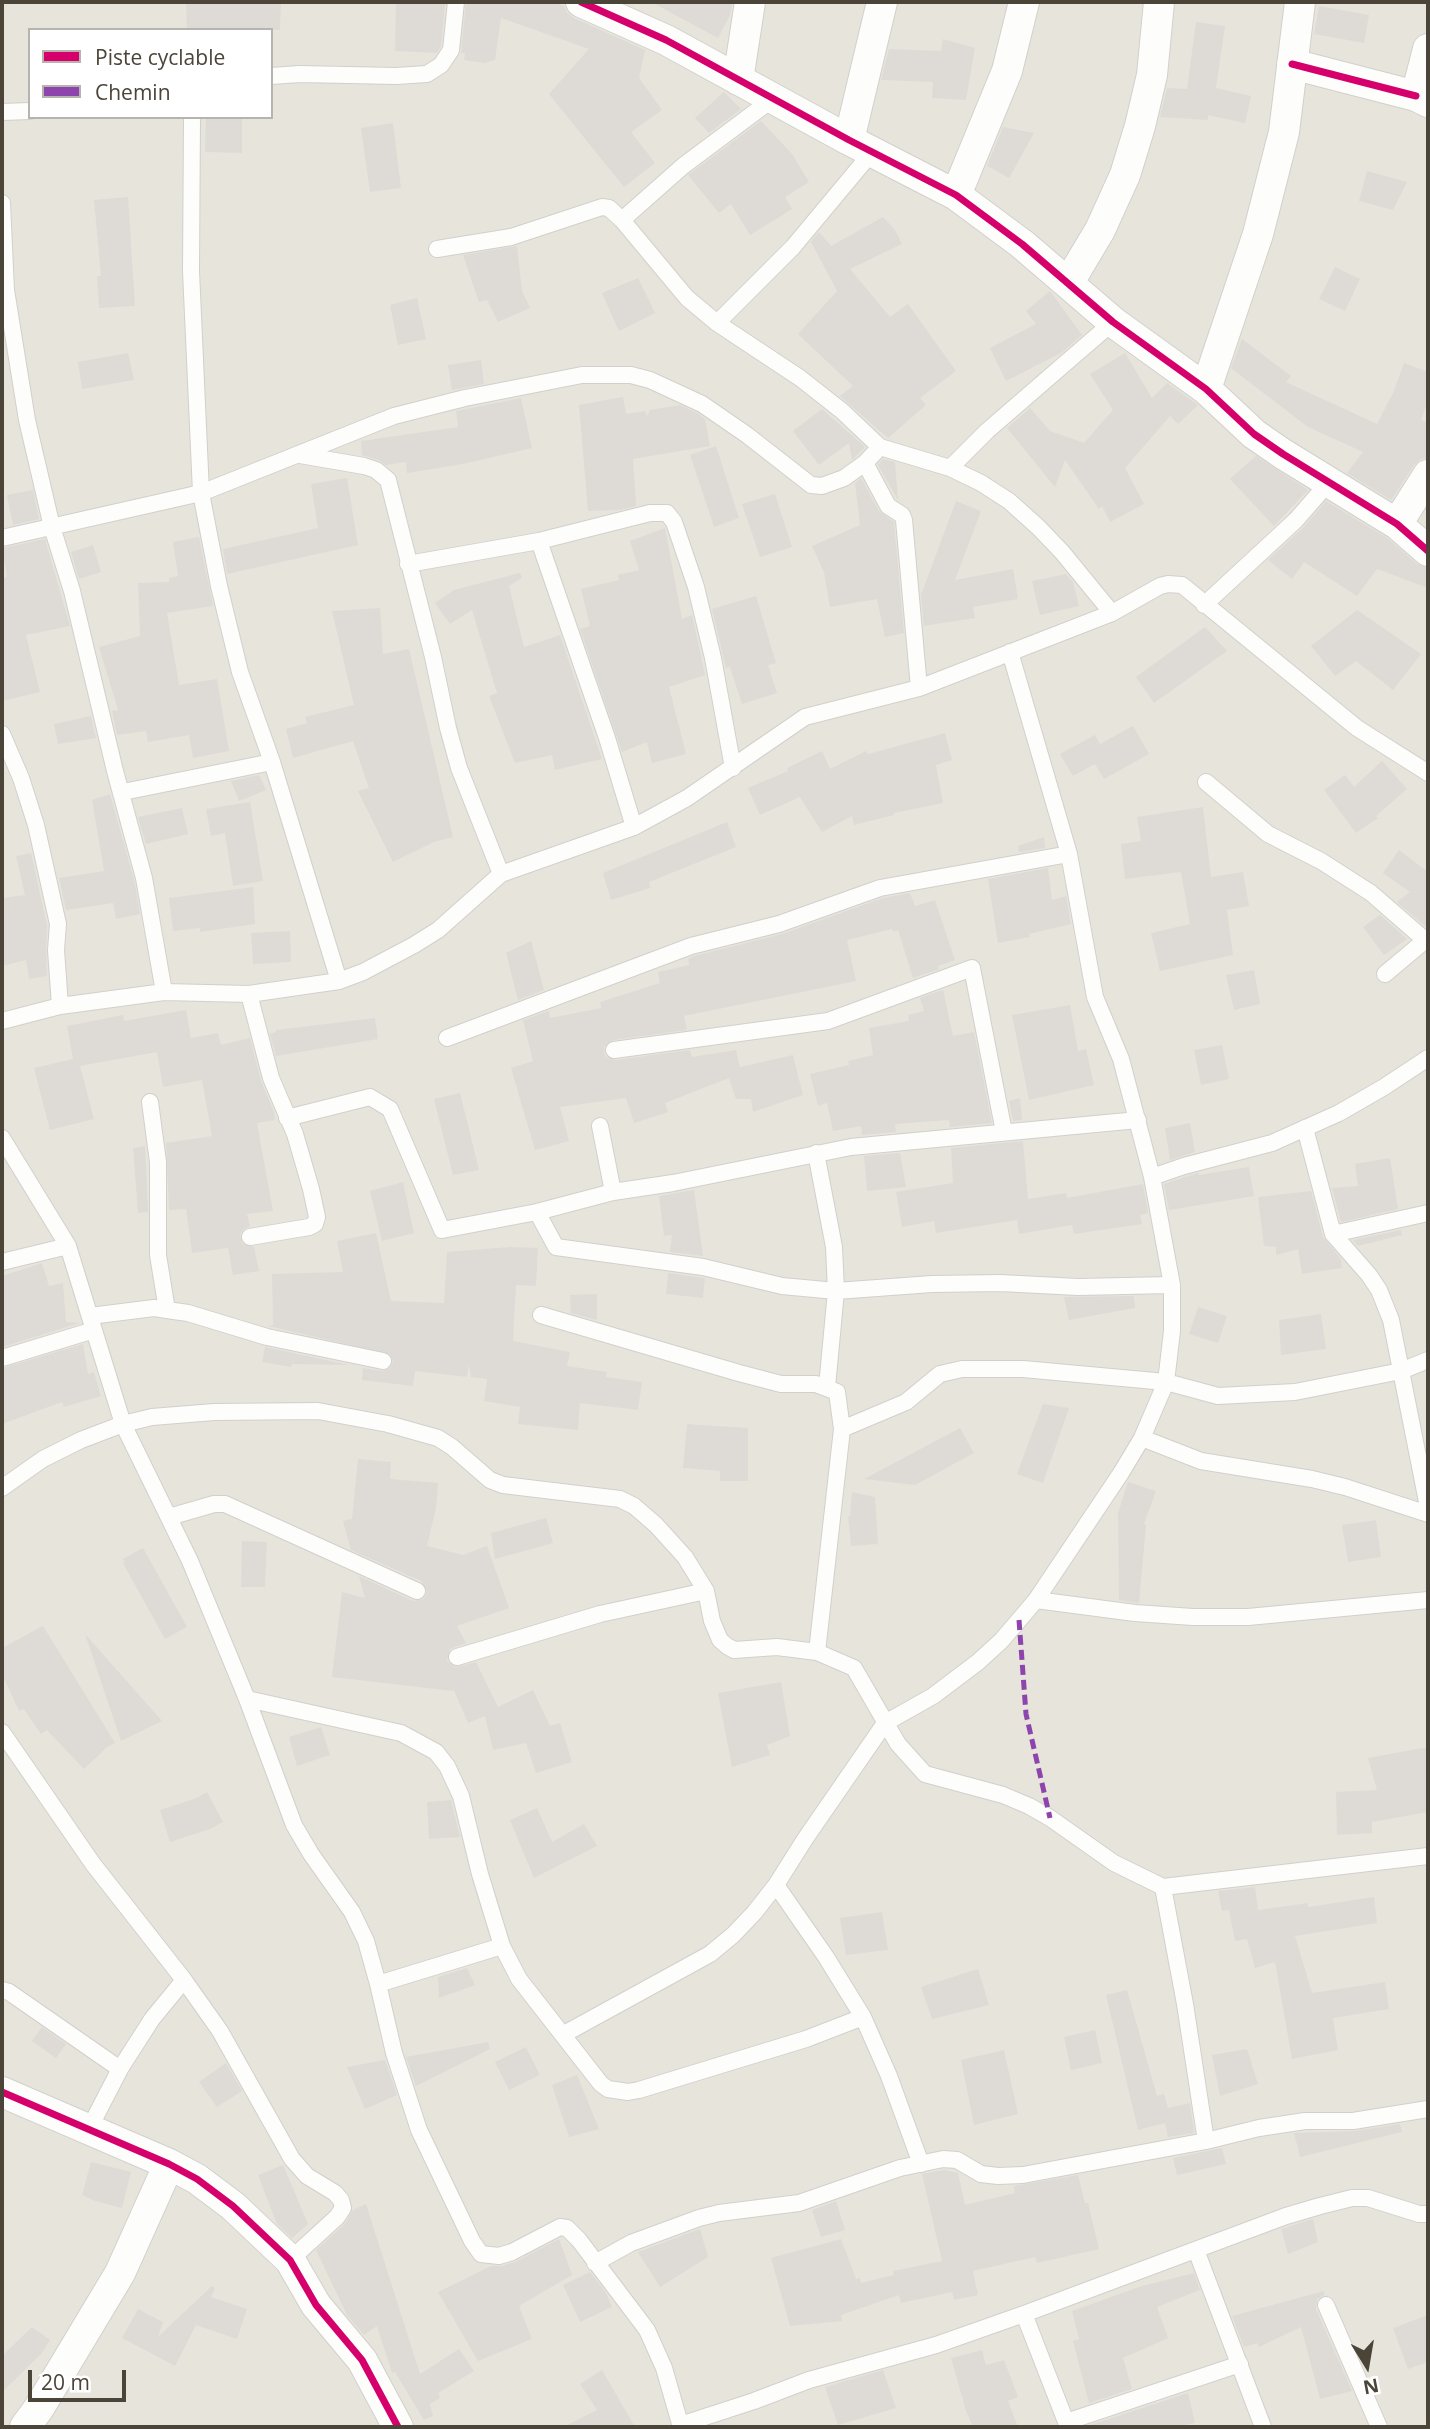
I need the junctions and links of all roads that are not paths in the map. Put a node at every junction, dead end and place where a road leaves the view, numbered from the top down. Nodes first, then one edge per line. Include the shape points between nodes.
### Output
1 (456, 2) edge
2 (580, 2) edge
3 (750, 2) edge
4 (882, 2) edge
5 (1024, 2) edge
6 (1159, 2) edge
7 (1300, 2) edge
8 (1428, 49) edge
9 (1292, 64) junction
10 (273, 76) edge
11 (738, 80) junction
12 (774, 98) junction
13 (1422, 99) edge
14 (28, 111) edge
15 (2, 112) edge
16 (192, 119) edge
17 (861, 146) junction
18 (956, 195) junction
19 (2, 203) edge
20 (622, 220) junction
21 (437, 249) dead end
22 (1069, 282) junction
23 (1113, 322) junction
24 (717, 323) junction
25 (1206, 389) junction
26 (880, 447) junction
27 (296, 454) junction
28 (866, 463) junction
29 (950, 468) junction
30 (1428, 475) edge
31 (1329, 482) junction
32 (201, 493) junction
33 (1397, 524) junction
34 (52, 527) junction
35 (2, 538) edge
36 (539, 541) junction
37 (1428, 551) edge
38 (408, 564) junction
39 (1204, 605) junction
40 (1112, 613) junction
41 (1010, 652) junction
42 (919, 688) junction
43 (2, 734) edge
44 (272, 762) junction
45 (7, 763) edge
46 (733, 768) junction
47 (1428, 773) edge
48 (1206, 782) dead end
49 (123, 792) junction
50 (634, 827) junction
51 (1069, 854) junction
52 (501, 874) junction
53 (1427, 939) edge
54 (1385, 974) dead end
55 (339, 981) junction
56 (164, 992) junction
57 (250, 993) junction
58 (60, 1006) junction
59 (2, 1021) edge
60 (447, 1038) dead end
61 (614, 1050) dead end
62 (1428, 1058) edge
63 (150, 1102) dead end
64 (287, 1118) junction
65 (1138, 1120) junction
66 (600, 1126) dead end
67 (1305, 1128) junction
68 (1004, 1132) junction
69 (2, 1138) edge
70 (816, 1153) junction
71 (1152, 1177) junction
72 (613, 1192) junction
73 (537, 1213) junction
74 (1428, 1213) edge
75 (1333, 1234) junction
76 (250, 1237) dead end
77 (68, 1246) junction
78 (2, 1262) edge
79 (1172, 1285) junction
80 (836, 1291) junction
81 (167, 1310) junction
82 (541, 1315) dead end
83 (92, 1323) junction
84 (2, 1358) edge
85 (1428, 1360) edge
86 (383, 1361) dead end
87 (1401, 1371) junction
88 (1166, 1382) junction
89 (827, 1387) junction
90 (123, 1424) junction
91 (842, 1429) junction
92 (1142, 1438) junction
93 (2, 1488) edge
94 (1428, 1507) edge
95 (1428, 1514) edge
96 (169, 1517) junction
97 (417, 1591) dead end
98 (706, 1591) junction
99 (1036, 1600) junction
100 (1428, 1600) edge
101 (817, 1652) junction
102 (457, 1657) dead end
103 (247, 1699) junction
104 (885, 1723) junction
105 (2, 1732) edge
106 (1428, 1856) edge
107 (776, 1885) junction
108 (1163, 1886) junction
109 (502, 1946) junction
110 (184, 1980) junction
111 (378, 1984) junction
112 (2, 1990) edge
113 (863, 2017) junction
114 (564, 2034) junction
115 (120, 2070) junction
116 (2, 2092) edge
117 (1428, 2109) edge
118 (89, 2130) junction
119 (1206, 2141) junction
120 (169, 2164) junction
121 (921, 2164) junction
122 (1428, 2214) edge
123 (1196, 2250) junction
124 (290, 2260) junction
125 (595, 2263) junction
126 (1326, 2305) dead end
127 (1024, 2314) junction
128 (1240, 2364) junction
129 (392, 2424) edge
130 (1067, 2424) edge
131 (681, 2426) edge
132 (25, 2427) edge
133 (1263, 2427) edge
134 (1379, 2427) edge

1 - 10 lane via 451,50 441,65 427,74
2 - 11 street via 666,40
3 - 11 street
4 - 17 street
5 - 18 street via 1007,71
6 - 22 street via 1152,75 1125,175
7 - 9 street
8 - 13 street
9 - 13 street
9 - 25 street via 1284,132 1258,234
11 - 12 street
12 - 17 street
12 - 20 lane via 682,166
14 - 15 lane
16 - 32 lane via 191,271
17 - 18 street
17 - 24 lane via 793,247
18 - 22 street
19 - 34 lane via 6,290 27,420
20 - 21 lane via 602,207 512,237
20 - 24 lane via 687,298
22 - 23 street
23 - 25 street
23 - 29 lane
24 - 26 lane via 800,378
25 - 31 street via 1254,434
26 - 28 lane
26 - 29 lane
27 - 28 lane via 394,416 465,398 604,374 650,380 702,404 811,485 844,478
27 - 32 lane
27 - 38 lane via 364,466 388,480
28 - 42 lane via 888,506 904,520
29 - 40 lane via 1009,501 1062,552
30 - 33 street
31 - 33 street
31 - 39 lane via 1297,520
32 - 34 lane
32 - 44 lane via 240,672
33 - 37 street
34 - 35 lane
34 - 49 lane
36 - 38 lane
36 - 46 lane via 650,513 669,515 696,587
36 - 50 lane
38 - 52 lane via 459,768
39 - 40 lane via 1174,583
39 - 47 lane via 1357,728
40 - 41 lane
41 - 42 lane
41 - 51 lane
42 - 46 lane via 805,717
43 - 45 lane
44 - 49 lane
44 - 55 lane
45 - 58 lane via 36,824 58,924
46 - 50 lane
48 - 53 lane via 1268,834 1371,893
49 - 56 lane
50 - 52 lane
51 - 60 lane via 880,888 779,924 691,946
51 - 65 lane via 1095,997 1121,1059
52 - 55 lane via 438,930
53 - 54 lane
55 - 57 lane
56 - 57 lane
56 - 58 lane
57 - 64 lane via 271,1078
58 - 59 lane
61 - 68 lane via 828,1021 972,968
62 - 67 lane via 1339,1113
63 - 81 lane via 158,1163 158,1255
64 - 73 lane via 370,1097 390,1109 442,1230
64 - 76 lane via 311,1189 316,1221 309,1227
65 - 68 lane
65 - 71 lane
66 - 72 lane
67 - 71 lane via 1262,1147
67 - 75 lane
68 - 70 lane
69 - 77 lane
70 - 72 lane
70 - 80 lane via 834,1247
71 - 79 lane
72 - 73 lane
73 - 80 lane via 556,1247
74 - 75 lane
75 - 87 lane via 1378,1290 1391,1320
77 - 78 lane
77 - 83 lane
79 - 80 lane via 932,1283
79 - 88 lane
80 - 89 lane
81 - 83 lane via 154,1308
81 - 86 lane
82 - 89 lane via 781,1384
83 - 84 lane
83 - 90 lane
85 - 87 lane
87 - 88 lane via 1295,1392 1218,1396
87 - 94 lane
88 - 91 lane via 1023,1369 947,1371 906,1402
88 - 92 lane
89 - 91 lane via 837,1392
90 - 93 lane via 43,1459
90 - 96 lane
90 - 98 lane via 214,1412 318,1411 438,1438 503,1485 620,1499 634,1506 685,1557
91 - 101 lane
92 - 95 lane via 1210,1463 1312,1479
92 - 99 lane
96 - 97 lane via 225,1504
96 - 103 lane
98 - 101 lane via 720,1640 734,1650 777,1647
98 - 102 lane via 577,1620
99 - 100 lane via 1193,1618
99 - 104 lane via 978,1661 933,1696
101 - 104 lane via 854,1668
103 - 109 lane via 401,1733 436,1752 461,1796
103 - 111 lane via 294,1825 352,1912
104 - 107 lane
104 - 108 lane via 925,1774 1029,1806 1114,1863
105 - 110 lane via 93,1864
106 - 108 lane
107 - 113 lane
107 - 114 lane via 710,1954
108 - 119 lane
109 - 111 lane
109 - 114 lane via 519,1979
110 - 115 lane
110 - 124 lane via 220,2031 292,2159 341,2200 341,2212
111 - 125 lane via 419,2130 481,2254 491,2257 512,2252 563,2227
112 - 115 lane
113 - 114 lane via 806,2039 628,2092 608,2090 601,2084
113 - 121 lane
115 - 118 lane
116 - 118 street
117 - 119 lane via 1353,2121 1305,2121
118 - 120 street
119 - 121 lane via 1016,2176 981,2174 953,2159
120 - 124 street via 233,2206
120 - 132 street via 120,2273
121 - 125 lane via 799,2203 699,2218 631,2243
122 - 123 lane via 1352,2198 1286,2216
123 - 127 lane
123 - 128 lane
124 - 129 street via 316,2305 362,2360
125 - 131 lane via 652,2340
126 - 134 lane
127 - 130 lane
127 - 131 lane via 936,2345 809,2380
128 - 130 lane
128 - 133 lane

